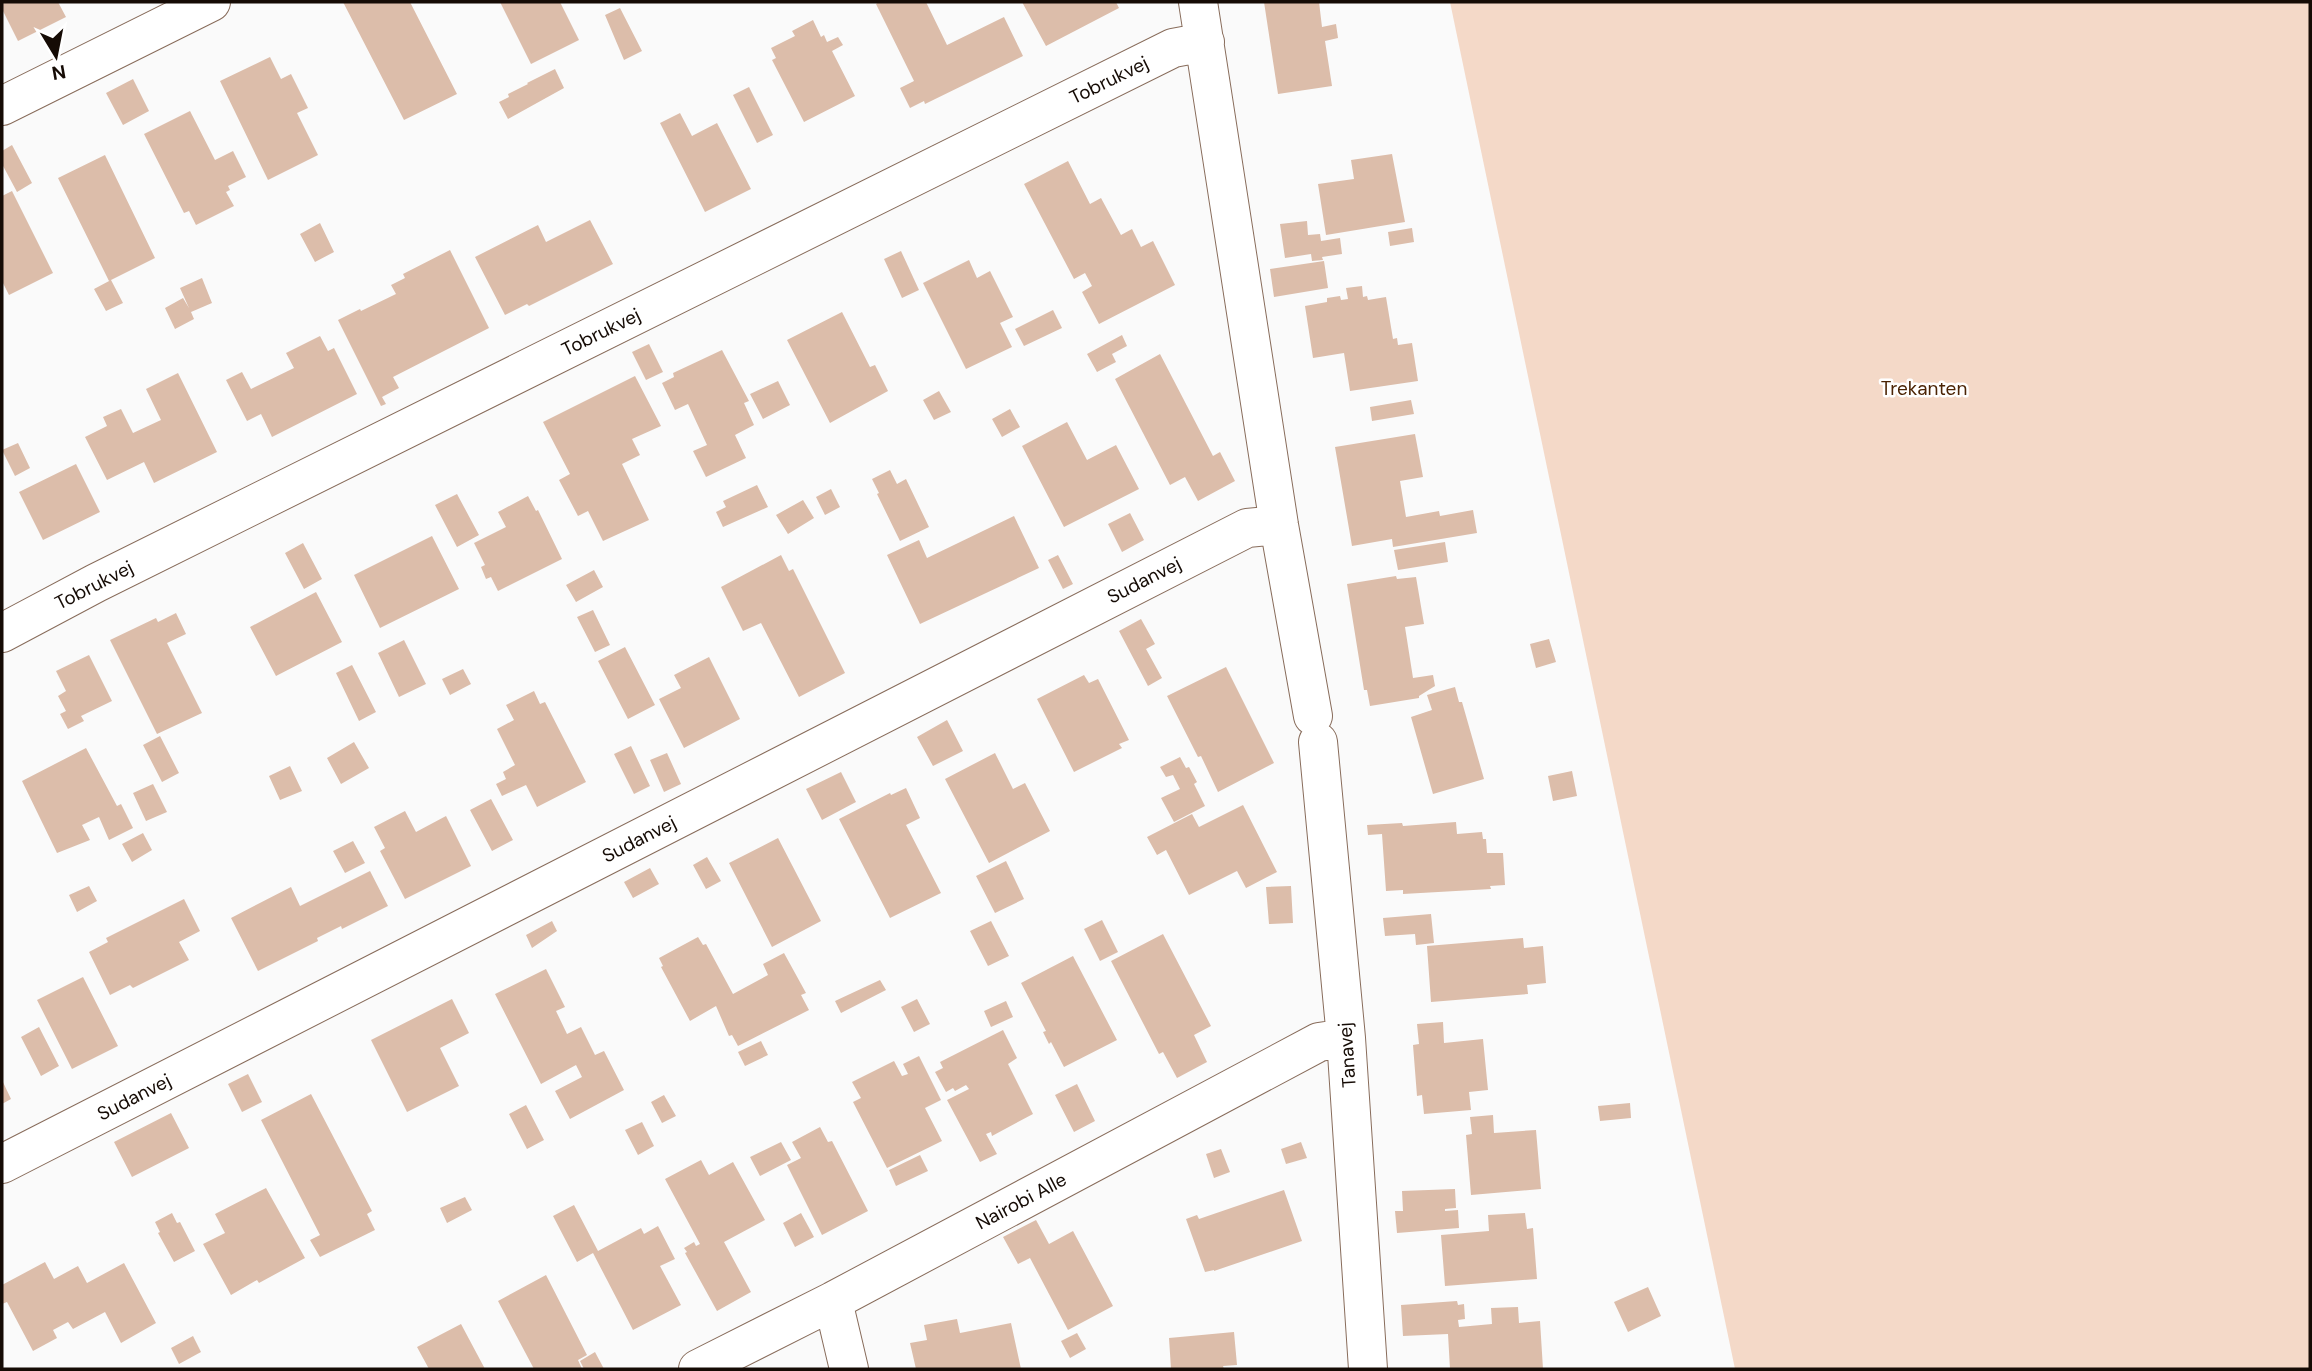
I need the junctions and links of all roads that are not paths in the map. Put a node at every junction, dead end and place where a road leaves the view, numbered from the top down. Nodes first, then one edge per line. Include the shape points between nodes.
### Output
1 (211, 2) edge
2 (1198, 2) edge
3 (1205, 42) junction
4 (2, 106) edge
5 (1279, 525) junction
6 (2, 634) edge
7 (1346, 1038) junction
8 (2, 1164) edge
9 (833, 1301) junction
10 (698, 1369) edge
11 (849, 1369) edge
12 (1368, 1369) edge

1 - 4 street
2 - 3 street
3 - 5 street
3 - 6 street, Tobrukvej via 1173,48 108,577
5 - 7 street, Tanavej via 1316,729
5 - 8 street, Sudanvej via 1247,528
7 - 9 street, Nairobi Alle via 1319,1042
7 - 12 street, Tanavej
9 - 10 street, Nairobi Alle
9 - 11 street

